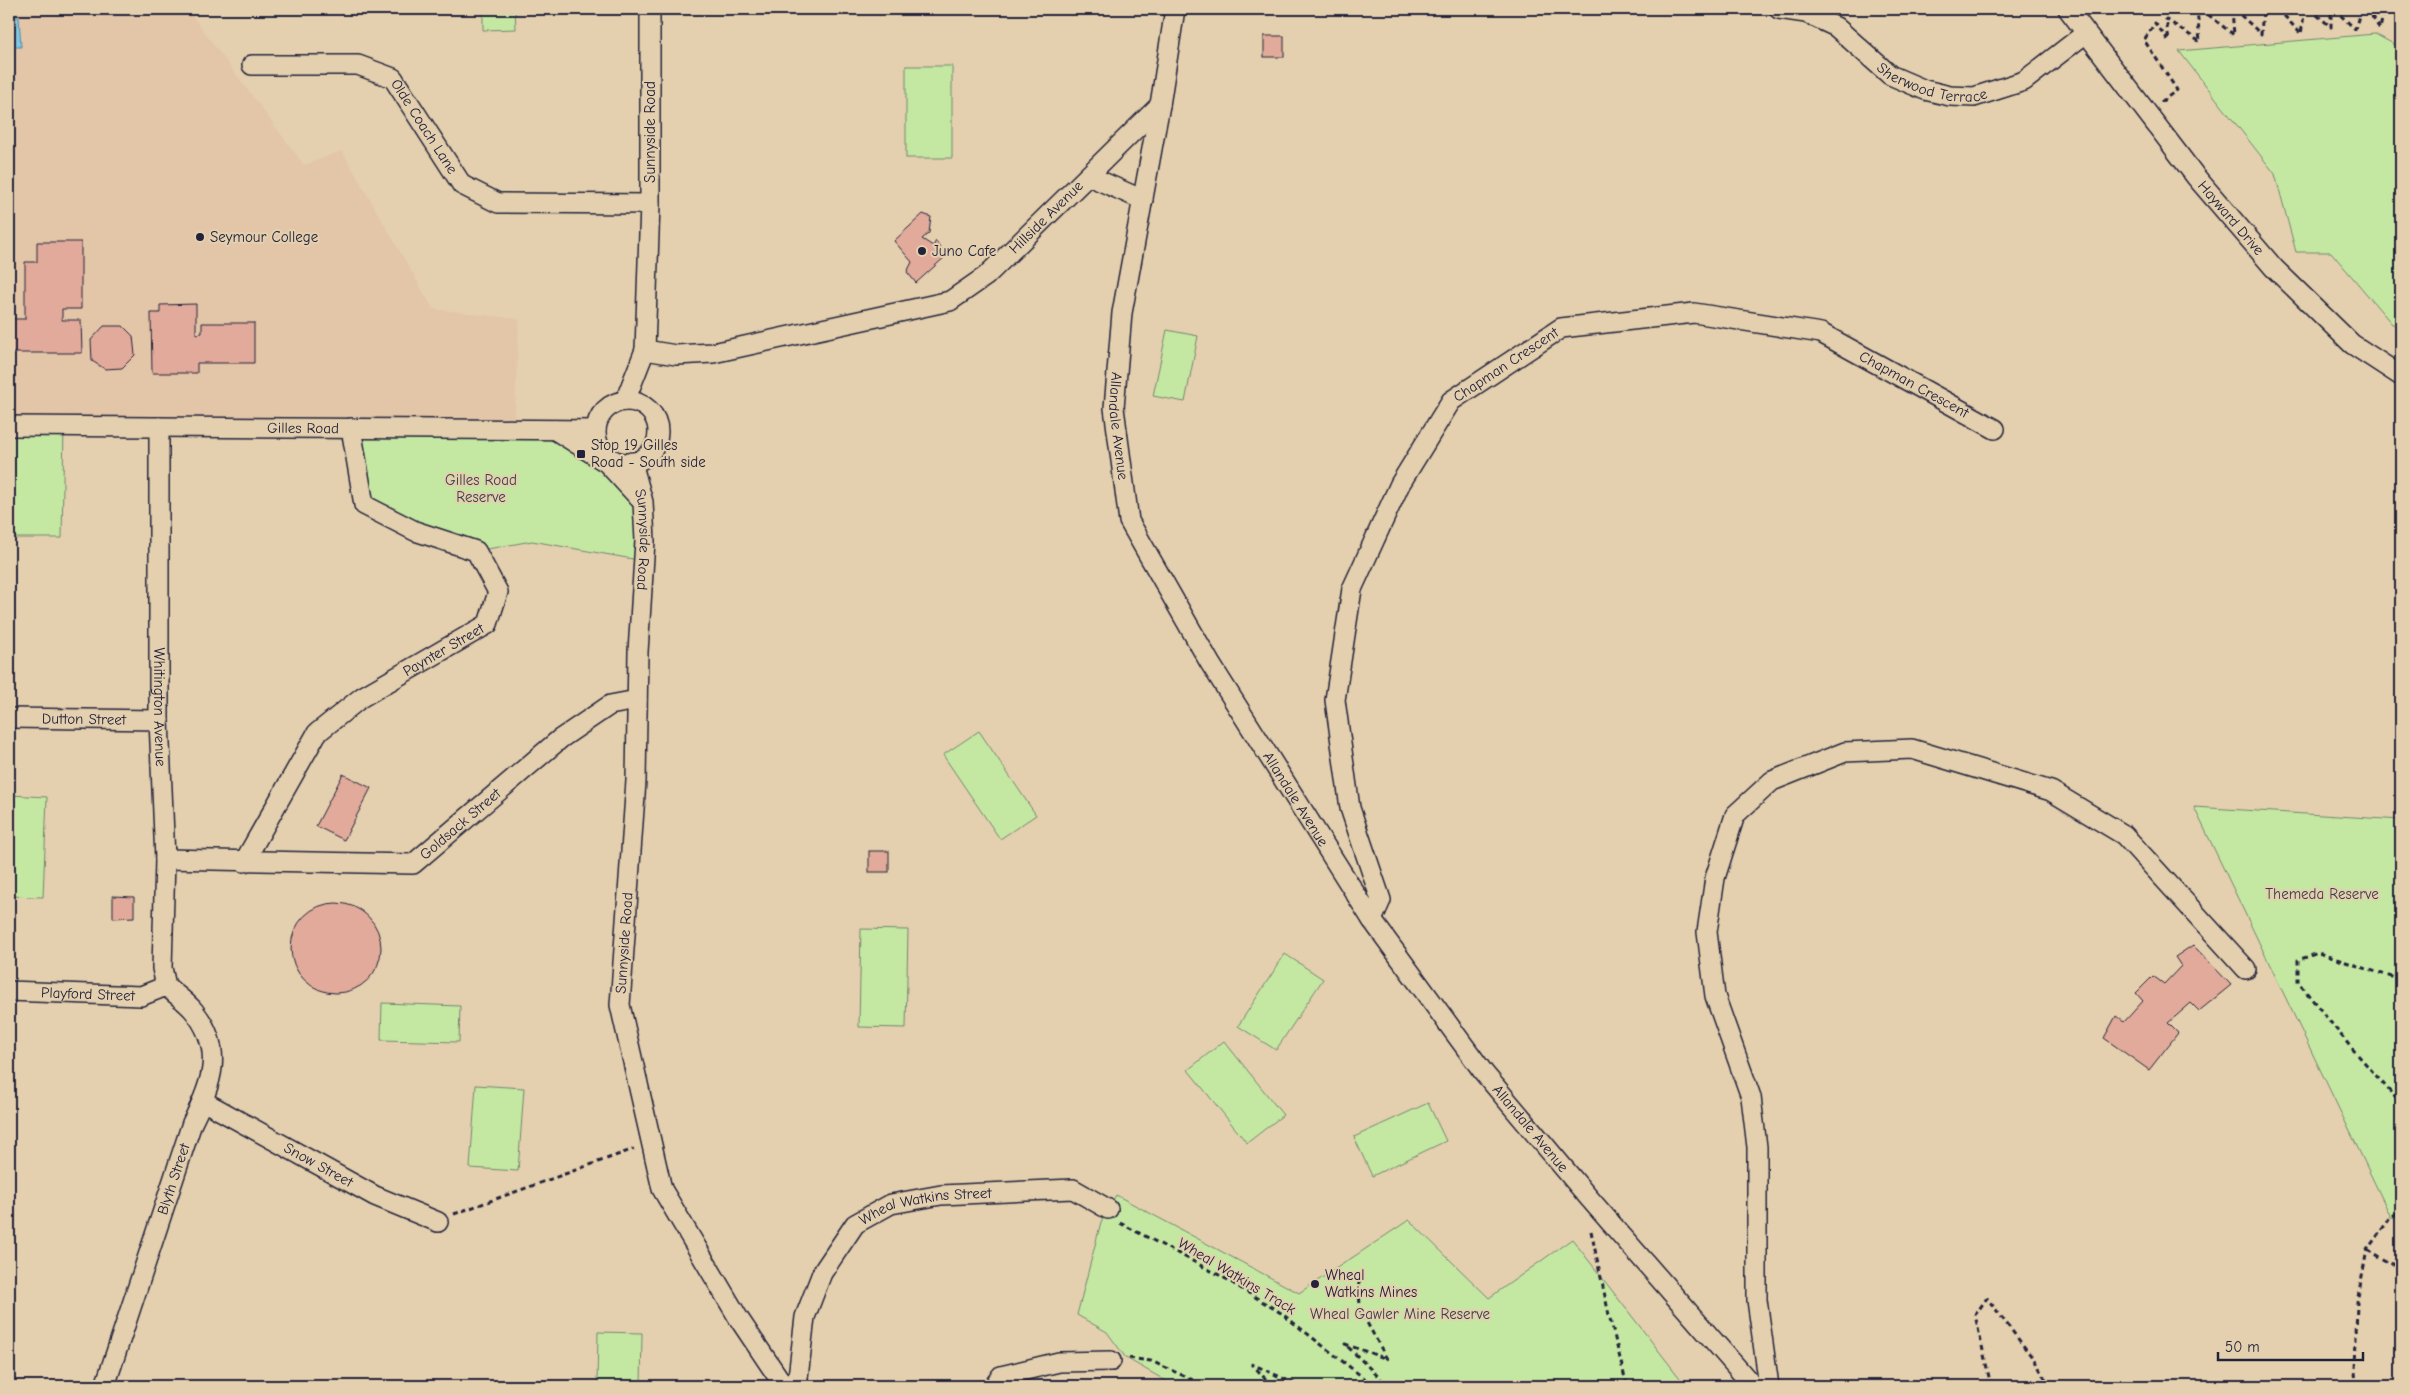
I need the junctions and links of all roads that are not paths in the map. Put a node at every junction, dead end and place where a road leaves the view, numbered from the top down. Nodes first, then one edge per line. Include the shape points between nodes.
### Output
1 (650, 9) edge
2 (1175, 9) edge
3 (1779, 9) edge
4 (2068, 9) edge
5 (2086, 33) junction
6 (252, 65) dead end
7 (1160, 105) junction
8 (1089, 176) junction
9 (1143, 200) junction
10 (650, 204) junction
11 (645, 350) junction
12 (2401, 376) edge
13 (625, 401) junction
14 (9, 426) edge
15 (159, 427) junction
16 (350, 428) junction
17 (1995, 429) dead end
18 (555, 430) junction
19 (596, 430) junction
20 (632, 462) junction
21 (643, 502) junction
22 (637, 700) junction
23 (9, 718) edge
24 (159, 720) junction
25 (165, 859) junction
26 (244, 862) junction
27 (1372, 920) junction
28 (2246, 969) dead end
29 (166, 986) junction
30 (9, 992) edge
31 (203, 1101) junction
32 (1108, 1209) road end
33 (438, 1222) dead end
34 (1111, 1361) road end
35 (105, 1386) edge
36 (784, 1386) edge
37 (797, 1386) edge
38 (994, 1386) edge
39 (1753, 1386) edge
40 (1769, 1386) edge

1 - 10 street, Sunnyside Road
2 - 7 street
3 - 5 street, Sherwood Terrace via 1806,14 1836,28 1890,75 1950,96 1974,97 2024,81
4 - 5 street, Hayward Drive
5 - 12 street, Hayward Drive via 2196,177 2274,268 2352,344
6 - 10 street, Olde Coach Lane via 358,65 393,78 462,185 498,203
7 - 8 street, Hillside Avenue
7 - 9 street, Allandale Avenue
8 - 9 street
8 - 11 street, Hillside Avenue via 986,276 950,301 713,353 676,355
9 - 27 street, Allandale Avenue via 1122,313 1114,408 1129,521 1210,662
10 - 11 street, Sunnyside Road
11 - 13 street, Sunnyside Road
13 - 19 street via 603,413
13 - 20 street via 636,402 650,410 658,430 657,440 649,454
14 - 15 street, Gilles Road
15 - 16 street, Gilles Road
15 - 24 street, Whitington Avenue
16 - 18 street, Gilles Road
16 - 26 street, Paynter Street via 364,505 415,531 476,551 498,592 488,624 362,697 317,733
17 - 27 street, Chapman Crescent via 1821,333 1694,313 1561,328 1451,401 1400,484 1352,589 1349,607 1335,700 1350,808 1381,900
18 - 19 street, Gilles Road
18 - 21 street via 607,464
19 - 20 street via 598,442 607,455 621,462
20 - 21 street, Sunnyside Road
21 - 22 street, Sunnyside Road via 646,541
22 - 26 street, Goldsack Street via 610,705 560,739 413,864
22 - 36 street, Sunnyside Road via 636,780 620,1006 662,1189 739,1319
23 - 24 street, Dutton Street
24 - 25 street, Whitington Avenue
25 - 26 street, Goldsack Street
25 - 29 street, Whitington Avenue via 162,968
27 - 39 street, Allandale Avenue via 1484,1073
28 - 40 street via 2124,835 2051,791 1912,749 1845,752 1772,781 1735,815 1715,878 1707,932 1715,996 1751,1097 1756,1147 1757,1300
29 - 30 street, Playford Street via 141,996
29 - 31 street, Blyth Street via 194,1011 208,1034 214,1066
31 - 33 street, Snow Street via 375,1196
31 - 35 street, Blyth Street via 192,1122
32 - 37 street, Wheal Watkins Street via 1074,1189 941,1195 891,1204 855,1224 822,1273 805,1317
34 - 38 street via 1059,1362 1001,1376

